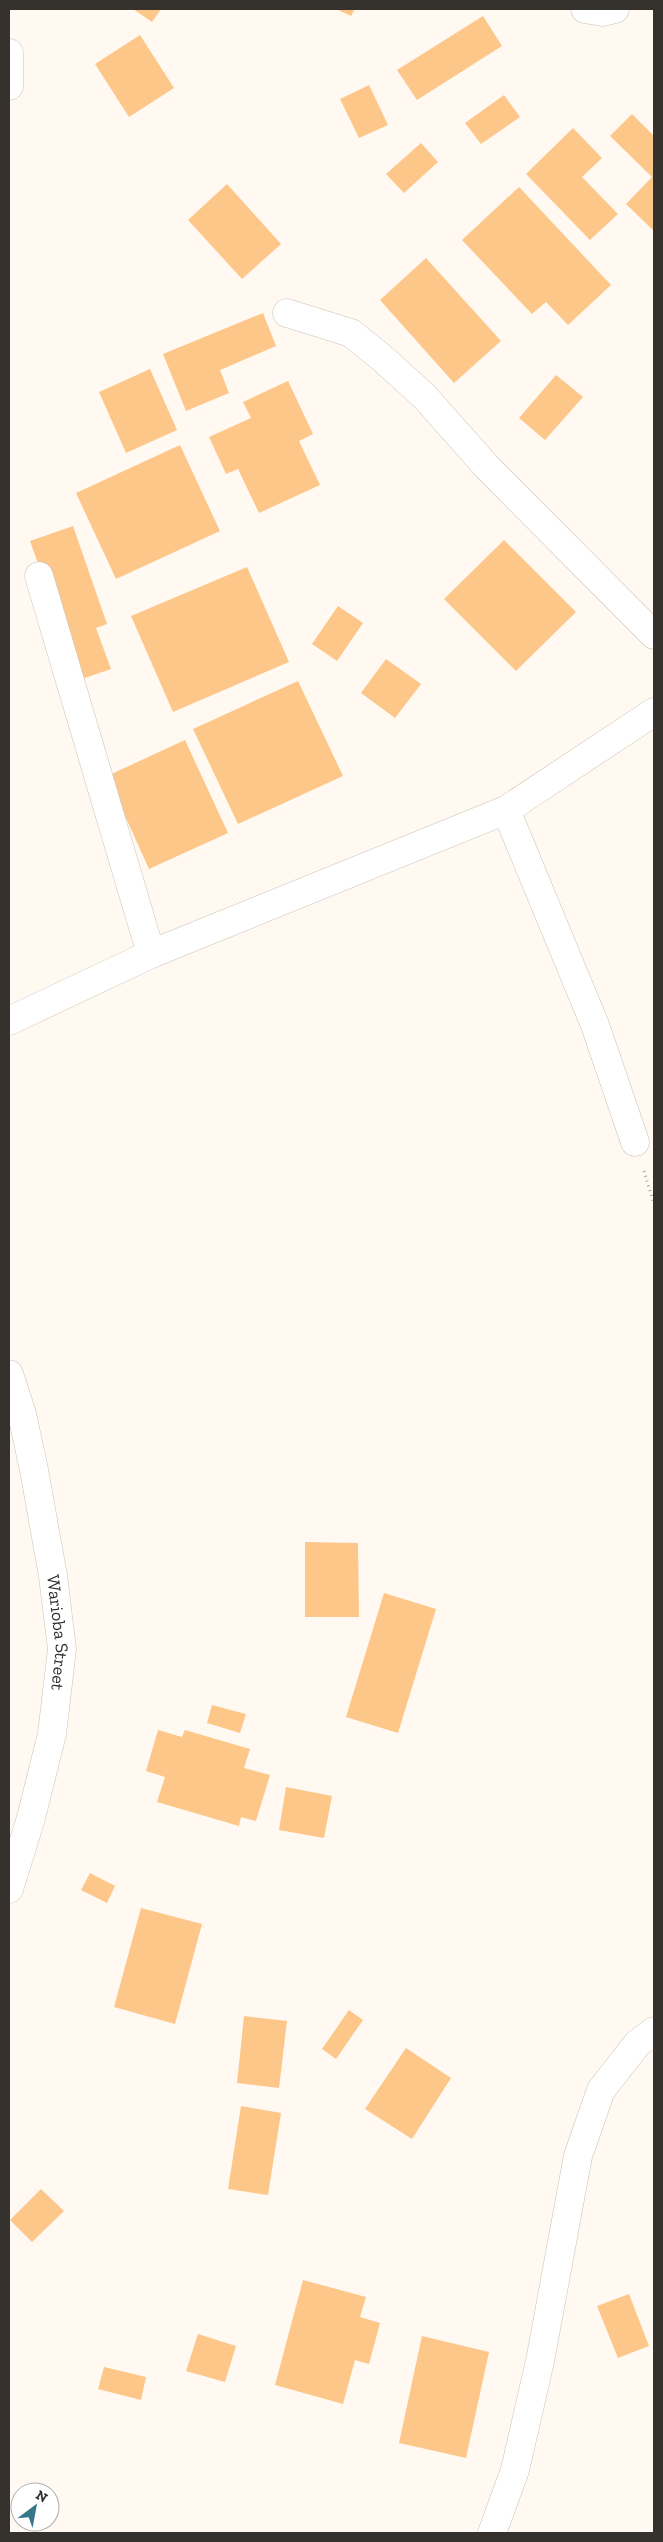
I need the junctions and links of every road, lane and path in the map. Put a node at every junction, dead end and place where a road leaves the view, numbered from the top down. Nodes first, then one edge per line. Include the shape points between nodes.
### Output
1 (585, 9) edge
2 (614, 9) edge
3 (9, 53) edge
4 (9, 86) edge
5 (288, 313) dead end
6 (39, 576) dead end
7 (654, 635) edge
8 (654, 712) edge
9 (506, 810) junction
10 (151, 954) junction
11 (9, 1021) edge
12 (635, 1142) dead end
13 (9, 1374) edge
14 (9, 1889) edge
15 (654, 2031) edge
16 (492, 2533) edge

1 - 2 street via 603,12
3 - 4 street
5 - 7 street via 351,333 382,358 424,396 487,467
6 - 10 street
8 - 9 street
9 - 10 street
9 - 12 street via 595,1025
10 - 11 street
13 - 14 street, Warioba Street via 34,1470 54,1576 62,1648 52,1734
15 - 16 street via 638,2042 601,2090 578,2156 540,2361 515,2470

